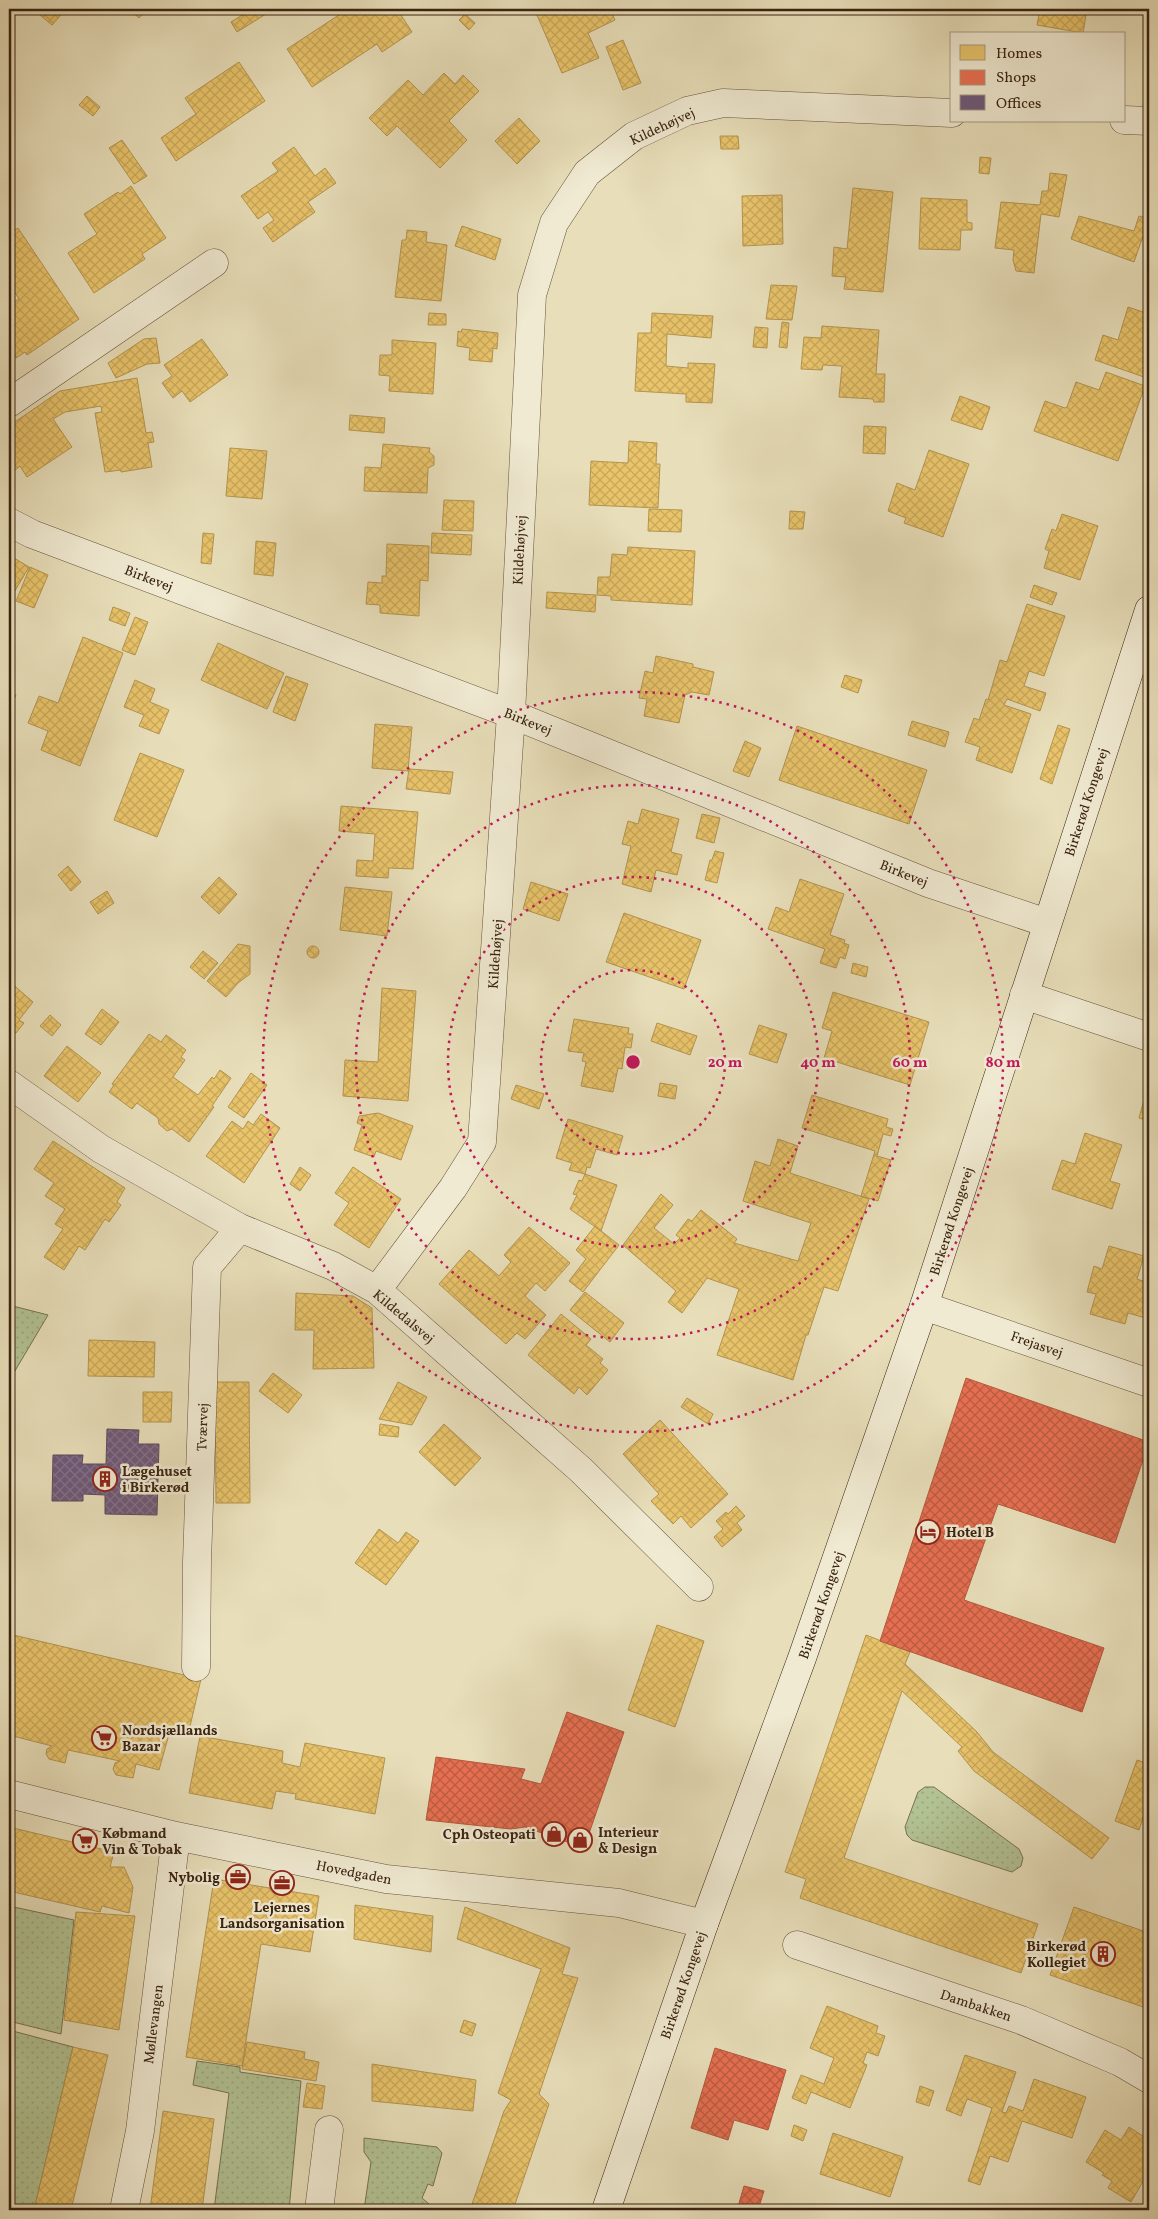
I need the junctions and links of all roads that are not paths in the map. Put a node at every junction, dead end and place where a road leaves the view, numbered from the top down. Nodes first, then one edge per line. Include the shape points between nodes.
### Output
1 (950, 113) edge
2 (1126, 120) edge
3 (1149, 121) edge
4 (214, 263) dead end
5 (9, 404) edge
6 (9, 522) edge
7 (1149, 610) edge
8 (511, 714) junction
9 (1047, 923) junction
10 (1024, 995) junction
11 (1149, 1037) edge
12 (9, 1084) edge
13 (240, 1228) junction
14 (377, 1290) junction
15 (924, 1306) junction
16 (1149, 1383) edge
17 (699, 1587) dead end
18 (196, 1667) dead end
19 (9, 1794) edge
20 (176, 1836) junction
21 (704, 1924) junction
22 (797, 1946) dead end
23 (1149, 2080) edge
24 (329, 2130) dead end
25 (124, 2210) edge
26 (318, 2210) edge
27 (606, 2210) edge

1 - 8 street, Kildehøjvej via 723,103 687,111 634,136 587,173 554,223 532,295
2 - 3 street
4 - 5 street
6 - 8 street, Birkevej via 32,534
7 - 9 street, Birkerød Kongevej
8 - 9 street, Birkevej via 928,883
8 - 14 street, Kildehøjvej via 482,1142 454,1188
9 - 10 street, Birkerød Kongevej
10 - 11 street
10 - 15 street, Birkerød Kongevej
12 - 13 street, Kildedalsvej via 101,1149
13 - 14 street, Kildedalsvej via 333,1266
13 - 18 street, Tværvej via 207,1267
14 - 17 street, Kildedalsvej via 581,1470
15 - 16 street, Frejasvej
15 - 21 street, Birkerød Kongevej via 802,1658
19 - 20 street, Hovedgaden
20 - 21 street, Hovedgaden via 386,1879 619,1903
20 - 25 street, Møllevangen via 140,2131
21 - 27 street, Birkerød Kongevej
22 - 23 street, Dambakken via 1021,2020 1120,2062
24 - 26 street

